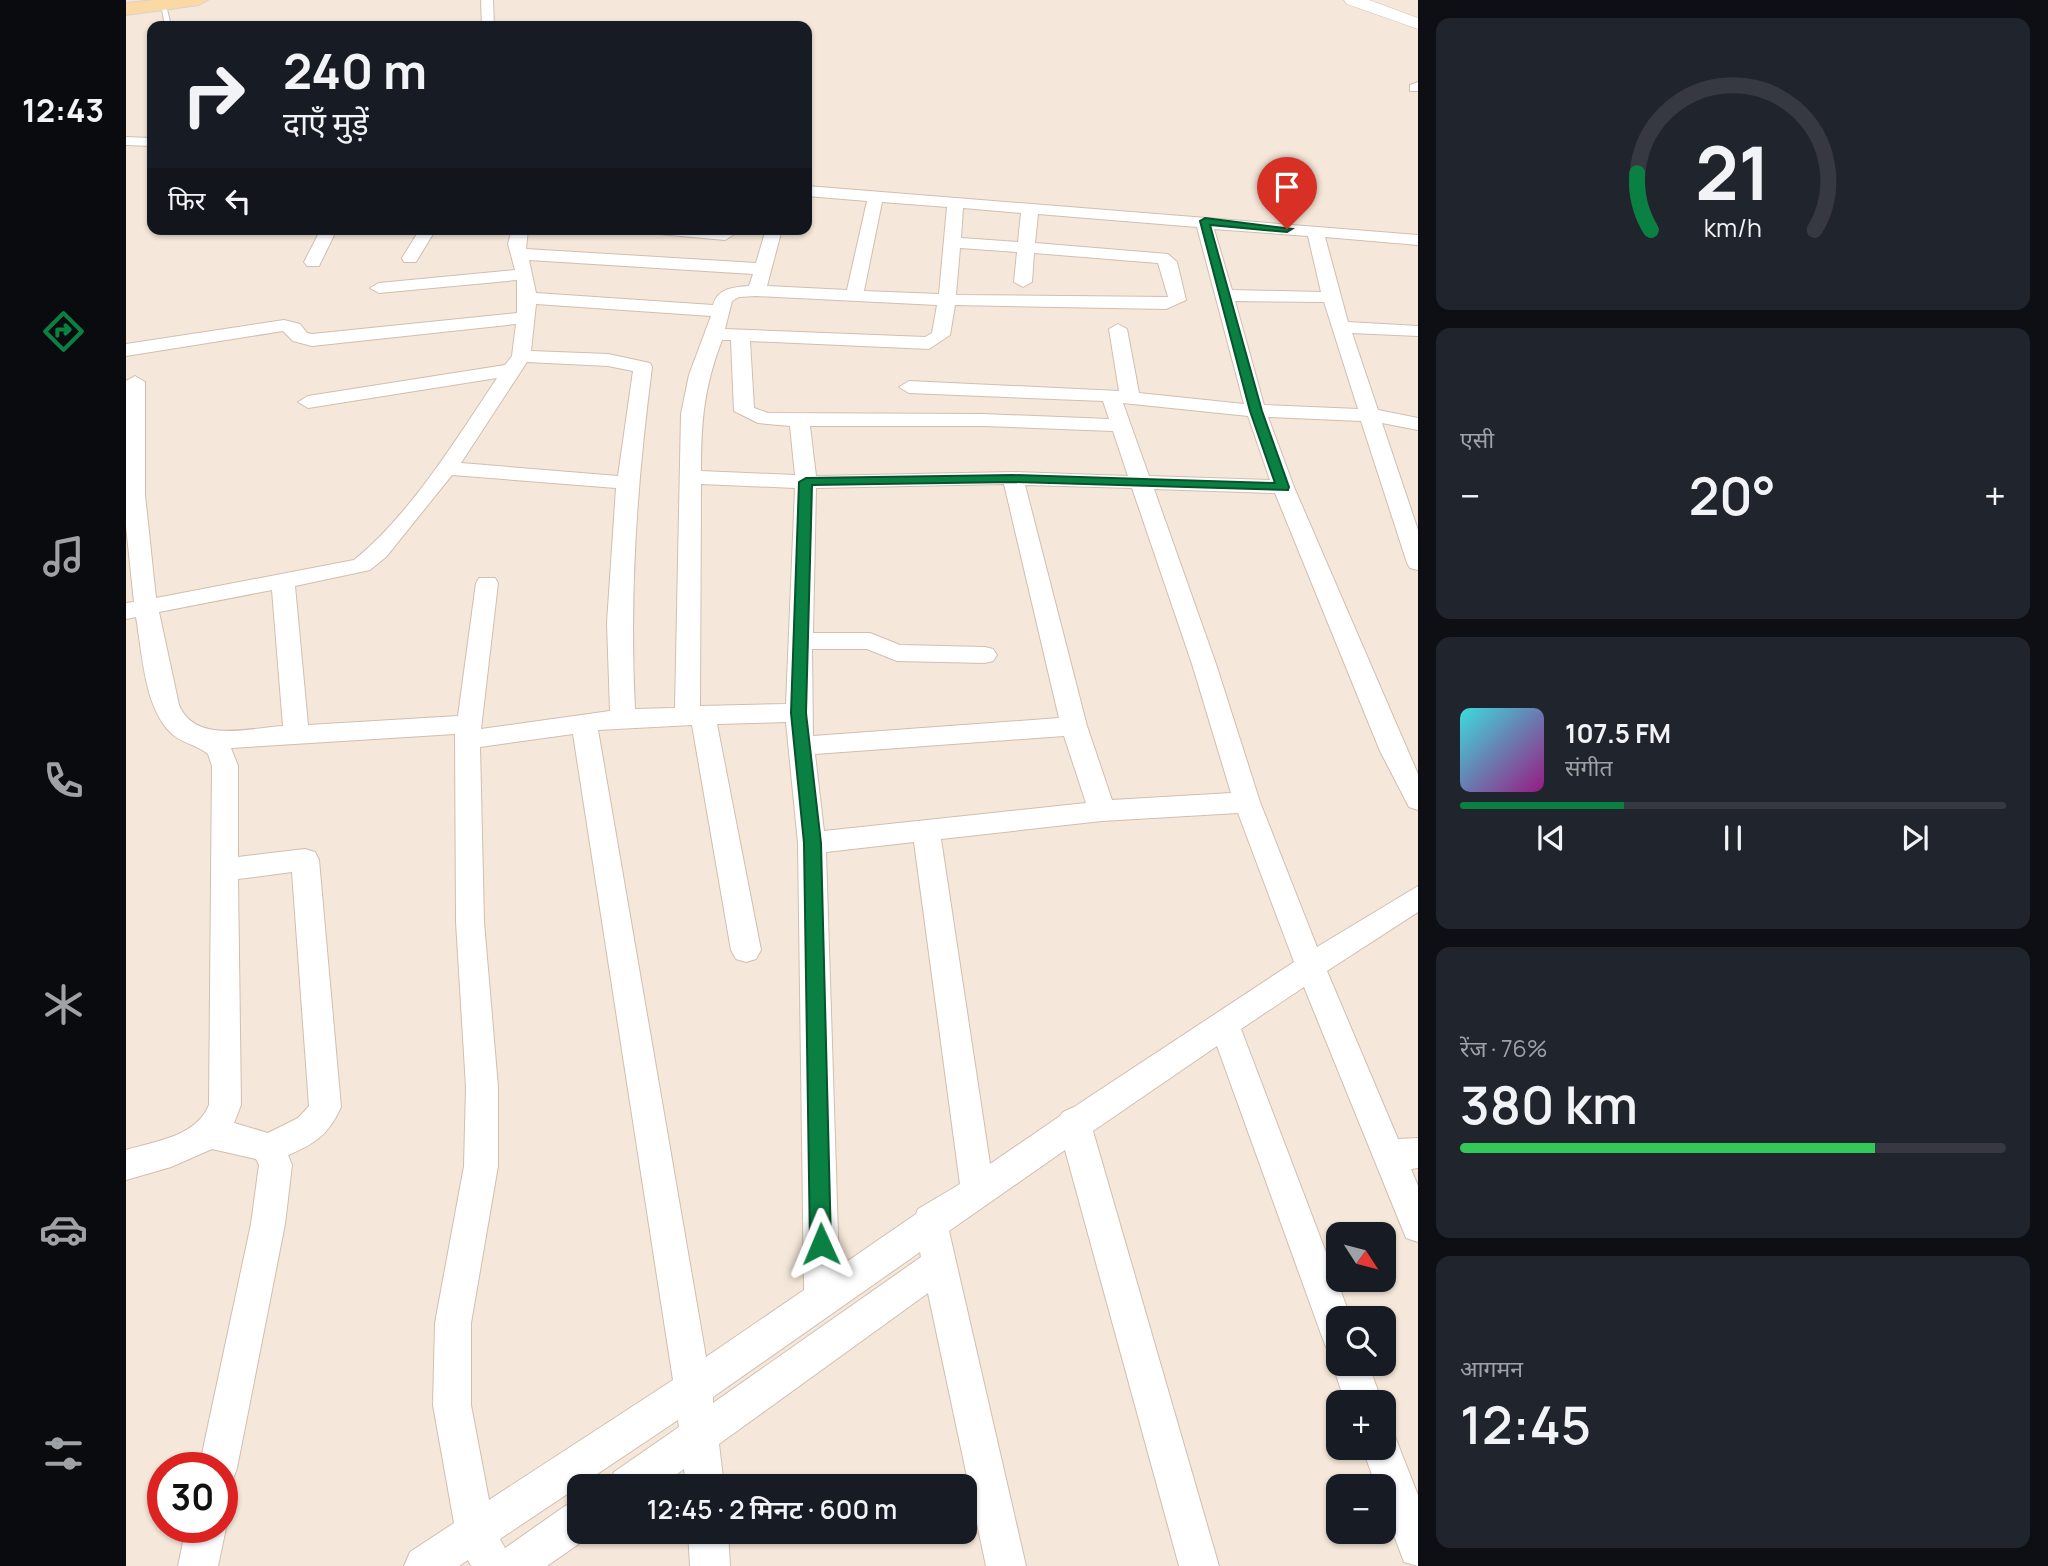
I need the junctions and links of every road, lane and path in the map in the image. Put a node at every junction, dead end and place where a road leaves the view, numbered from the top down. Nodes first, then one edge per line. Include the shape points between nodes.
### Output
1 (198, 0) edge
2 (487, 0) edge
3 (1353, 0) edge
4 (164, 2) edge
5 (126, 7) edge
6 (167, 21) edge
7 (488, 21) edge
8 (1418, 24) edge
9 (126, 141) edge
10 (147, 142) edge
11 (812, 191) edge
12 (876, 196) junction
13 (956, 202) junction
14 (1030, 208) junction
15 (1205, 221) junction
16 (1315, 231) junction
17 (326, 235) edge
18 (424, 235) edge
19 (518, 235) edge
20 (772, 235) edge
21 (1418, 240) edge
22 (953, 242) junction
23 (1027, 246) junction
24 (521, 254) junction
25 (410, 258) dead end
26 (313, 262) dead end
27 (763, 269) junction
28 (525, 274) junction
29 (1023, 282) dead end
30 (379, 288) dead end
31 (756, 290) junction
32 (855, 295) junction
33 (1223, 295) junction
34 (1331, 297) junction
35 (527, 298) junction
36 (947, 300) junction
37 (719, 311) junction
38 (526, 318) junction
39 (1341, 327) junction
40 (1118, 329) dead end
41 (1418, 331) edge
42 (715, 334) junction
43 (740, 335) junction
44 (126, 350) edge
45 (517, 363) junction
46 (135, 382) dead end
47 (909, 387) dead end
48 (1121, 397) junction
49 (308, 402) dead end
50 (1256, 411) junction
51 (1372, 415) junction
52 (799, 420) junction
53 (1418, 424) edge
54 (1121, 425) junction
55 (130, 441) edge
56 (446, 468) junction
57 (690, 477) junction
58 (1013, 478) junction
59 (1142, 481) junction
60 (806, 482) junction
61 (627, 483) junction
62 (1283, 487) junction
63 (1418, 563) edge
64 (283, 581) junction
65 (487, 583) dead end
66 (136, 609) edge
67 (802, 641) junction
68 (985, 655) dead end
69 (799, 713) junction
70 (695, 714) junction
71 (623, 718) junction
72 (584, 722) junction
73 (1074, 726) junction
74 (468, 732) junction
75 (296, 735) junction
76 (210, 740) junction
77 (802, 746) junction
78 (1418, 800) edge
79 (1247, 802) junction
80 (1102, 811) junction
81 (926, 830) junction
82 (812, 843) junction
83 (223, 870) junction
84 (1418, 897) edge
85 (746, 950) dead end
86 (1310, 966) junction
87 (1225, 1026) junction
88 (1074, 1122) junction
89 (210, 1134) junction
90 (268, 1147) junction
91 (1403, 1154) edge
92 (126, 1165) edge
93 (978, 1193) junction
94 (930, 1222) junction
95 (1418, 1226) edge
96 (940, 1264) junction
97 (822, 1298) junction
98 (1329, 1306) edge
99 (693, 1388) junction
100 (699, 1437) junction
101 (221, 1452) edge
102 (1386, 1460) edge
103 (645, 1474) edge
104 (704, 1474) edge
105 (567, 1528) edge
106 (203, 1543) edge
107 (709, 1544) edge
108 (1418, 1548) edge
109 (484, 1549) edge
110 (198, 1566) edge
111 (424, 1566) edge
112 (513, 1566) edge
113 (710, 1566) edge
114 (1006, 1566) edge
115 (1199, 1566) edge

1 - 4 main road
2 - 7 street
3 - 8 main road
4 - 5 main road
4 - 6 lane
9 - 10 street
11 - 12 street
12 - 13 street
12 - 32 street
13 - 14 street
13 - 22 street
14 - 15 street
14 - 23 street
15 - 16 street
15 - 33 street
16 - 21 street
16 - 34 street
17 - 26 street
18 - 25 street
19 - 24 street via 516,244
20 - 27 street
22 - 23 street
22 - 36 street
23 - 29 street
23 - 36 street via 1163,258 1177,300 1166,304
24 - 27 street
24 - 28 street
27 - 31 street
28 - 30 street
28 - 35 street
31 - 32 street
31 - 37 street via 728,295
32 - 36 street
33 - 34 street
33 - 50 street
34 - 39 street
35 - 37 street
35 - 38 street
36 - 43 street via 941,335 929,343
37 - 42 street
38 - 44 street via 313,340 284,325
38 - 45 street
39 - 41 street
39 - 51 street
40 - 48 street
42 - 43 street
42 - 57 street via 699,375 691,414
43 - 52 street via 744,411 765,419
45 - 49 street
45 - 56 street
45 - 61 street via 608,360 643,367
46 - 55 street
47 - 48 street
48 - 50 street
48 - 54 street
50 - 51 street
50 - 62 street
51 - 53 street
51 - 63 street
52 - 54 street
52 - 60 street
54 - 59 street
55 - 66 street
56 - 61 street
56 - 64 street via 372,560
57 - 60 street
57 - 70 street
58 - 59 street
58 - 60 street
58 - 73 street
59 - 62 street
59 - 79 street
60 - 67 street
61 - 71 street via 619,623
62 - 78 street via 1393,751
64 - 66 street
64 - 75 street
65 - 74 street
66 - 76 street via 174,721 189,733
67 - 68 street via 870,641 897,653
67 - 69 street
69 - 70 street
69 - 77 street
70 - 71 street
70 - 85 street
71 - 72 street
72 - 74 street
72 - 99 street
73 - 77 street
73 - 80 street
74 - 75 street
74 - 109 street via 470,922 482,1087 481,1166 453,1323 452,1405
75 - 76 street
76 - 83 street via 223,752 225,766
77 - 82 street
79 - 80 street
79 - 86 street
80 - 81 street
81 - 82 street
81 - 93 street
82 - 97 street
83 - 89 street via 225,1105 222,1119
83 - 90 street via 305,860 326,1107 320,1121 306,1132
84 - 86 street
86 - 87 street
86 - 91 street
87 - 88 street
87 - 98 street
88 - 93 street
88 - 115 street
89 - 90 street
89 - 92 street
90 - 101 street via 276,1165 268,1224
91 - 95 street
93 - 94 street
94 - 96 street
94 - 97 street
96 - 100 street
96 - 114 street
97 - 99 street
99 - 100 street
99 - 109 street
100 - 103 street
100 - 104 street
102 - 108 street
105 - 112 street
106 - 110 street
107 - 113 street
109 - 111 street

